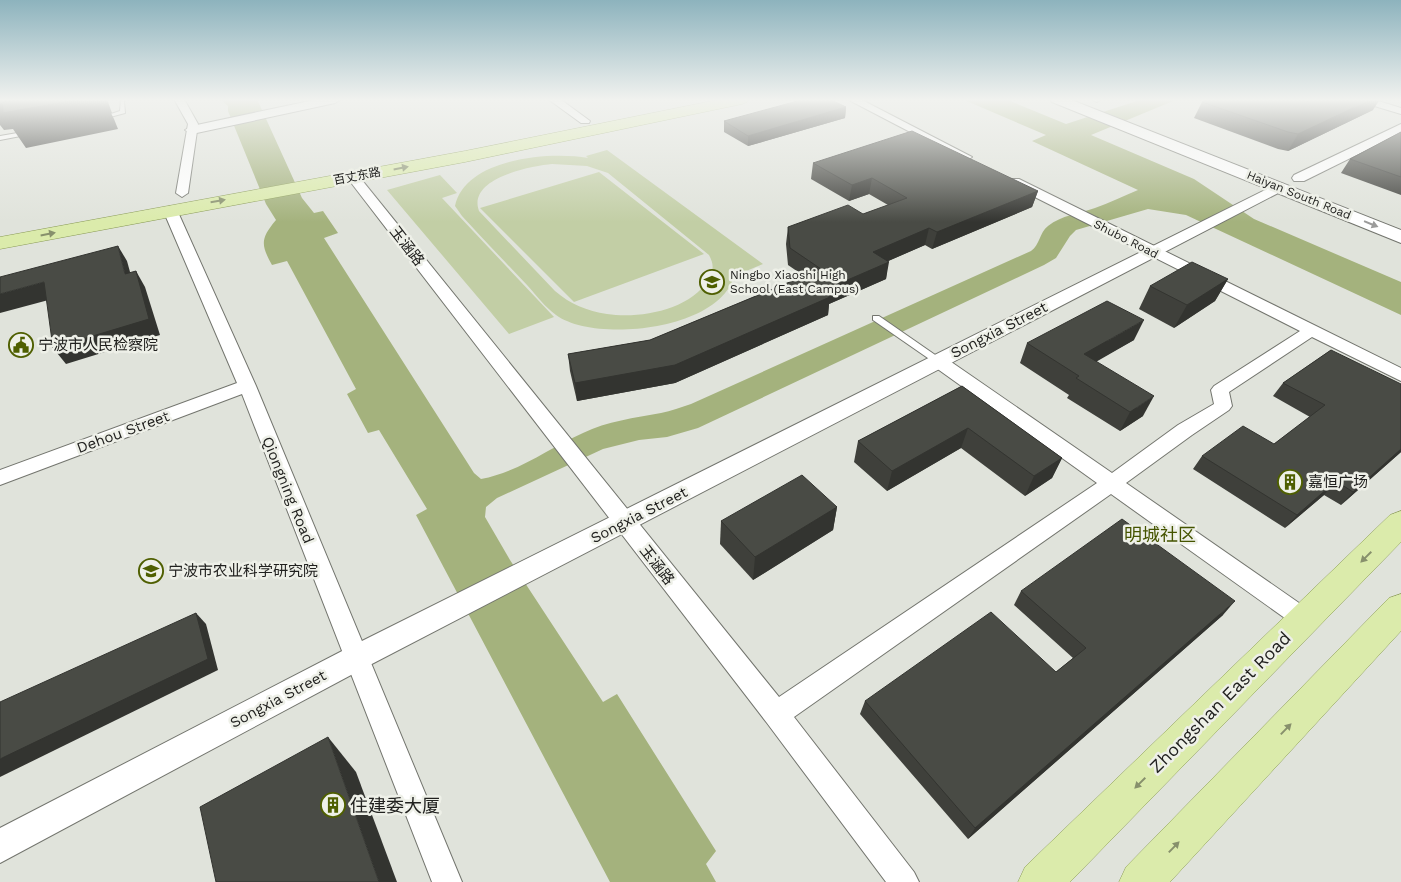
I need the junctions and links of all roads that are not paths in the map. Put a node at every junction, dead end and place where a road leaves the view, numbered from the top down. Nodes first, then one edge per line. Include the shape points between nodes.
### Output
1 (190, 140) edge
2 (478, 140) edge
3 (544, 140) edge
4 (932, 140) edge
5 (1187, 140) edge
6 (1202, 140) edge
7 (1374, 140) edge
8 (1254, 160) dead end
9 (975, 162) edge
10 (1002, 175) edge
11 (353, 177) junction
12 (1286, 179) junction
13 (1318, 185) dead end
14 (182, 193) junction
15 (170, 210) junction
16 (0, 227) edge
17 (1401, 236) edge
18 (0, 243) edge
19 (1152, 252) junction
20 (876, 318) dead end
21 (1311, 331) junction
22 (938, 360) junction
23 (1401, 376) edge
24 (247, 386) junction
25 (0, 478) edge
26 (1112, 483) junction
27 (624, 523) junction
28 (1401, 523) edge
29 (1401, 608) edge
30 (1304, 619) junction
31 (356, 658) junction
32 (776, 714) junction
33 (0, 846) edge
34 (447, 882) edge
35 (904, 882) edge
36 (1040, 882) edge
37 (1141, 882) edge

1 - 14 street
2 - 14 main road, 百丈东路
11 -> 3 main road, 百丈东路
4 - 9 street
5 - 12 main road, Haiyan South Road
6 - 8 main road, Haiyan South Road
7 - 12 street, Songxia Street
10 - 19 street, Shubo Road
15 -> 11 main road, 百丈东路
11 - 27 street, 玉涵路
12 - 13 main road, Haiyan South Road
12 -> 17 main road, Haiyan South Road
12 - 19 street, Songxia Street
14 - 16 main road, 百丈东路
18 -> 15 main road, 百丈东路
15 - 24 street, Qiongning Road
19 - 21 street, Shubo Road
19 - 22 street, Songxia Street
20 - 22 lane
21 - 23 street, Shubo Road
21 - 26 street via 1220,390 1223,406
22 - 26 street
22 - 27 street, Songxia Street
24 - 25 street, Dehou Street
24 - 31 street, Qiongning Road
26 - 30 street
26 - 32 street
27 - 31 street, Songxia Street
27 - 32 street, 玉涵路
28 -> 30 main road, Zhongshan East Road
37 -> 29 main road
30 -> 36 main road, Zhongshan East Road
31 - 33 street, Songxia Street
31 - 34 street, Qiongning Road
32 - 35 street, 玉涵路

